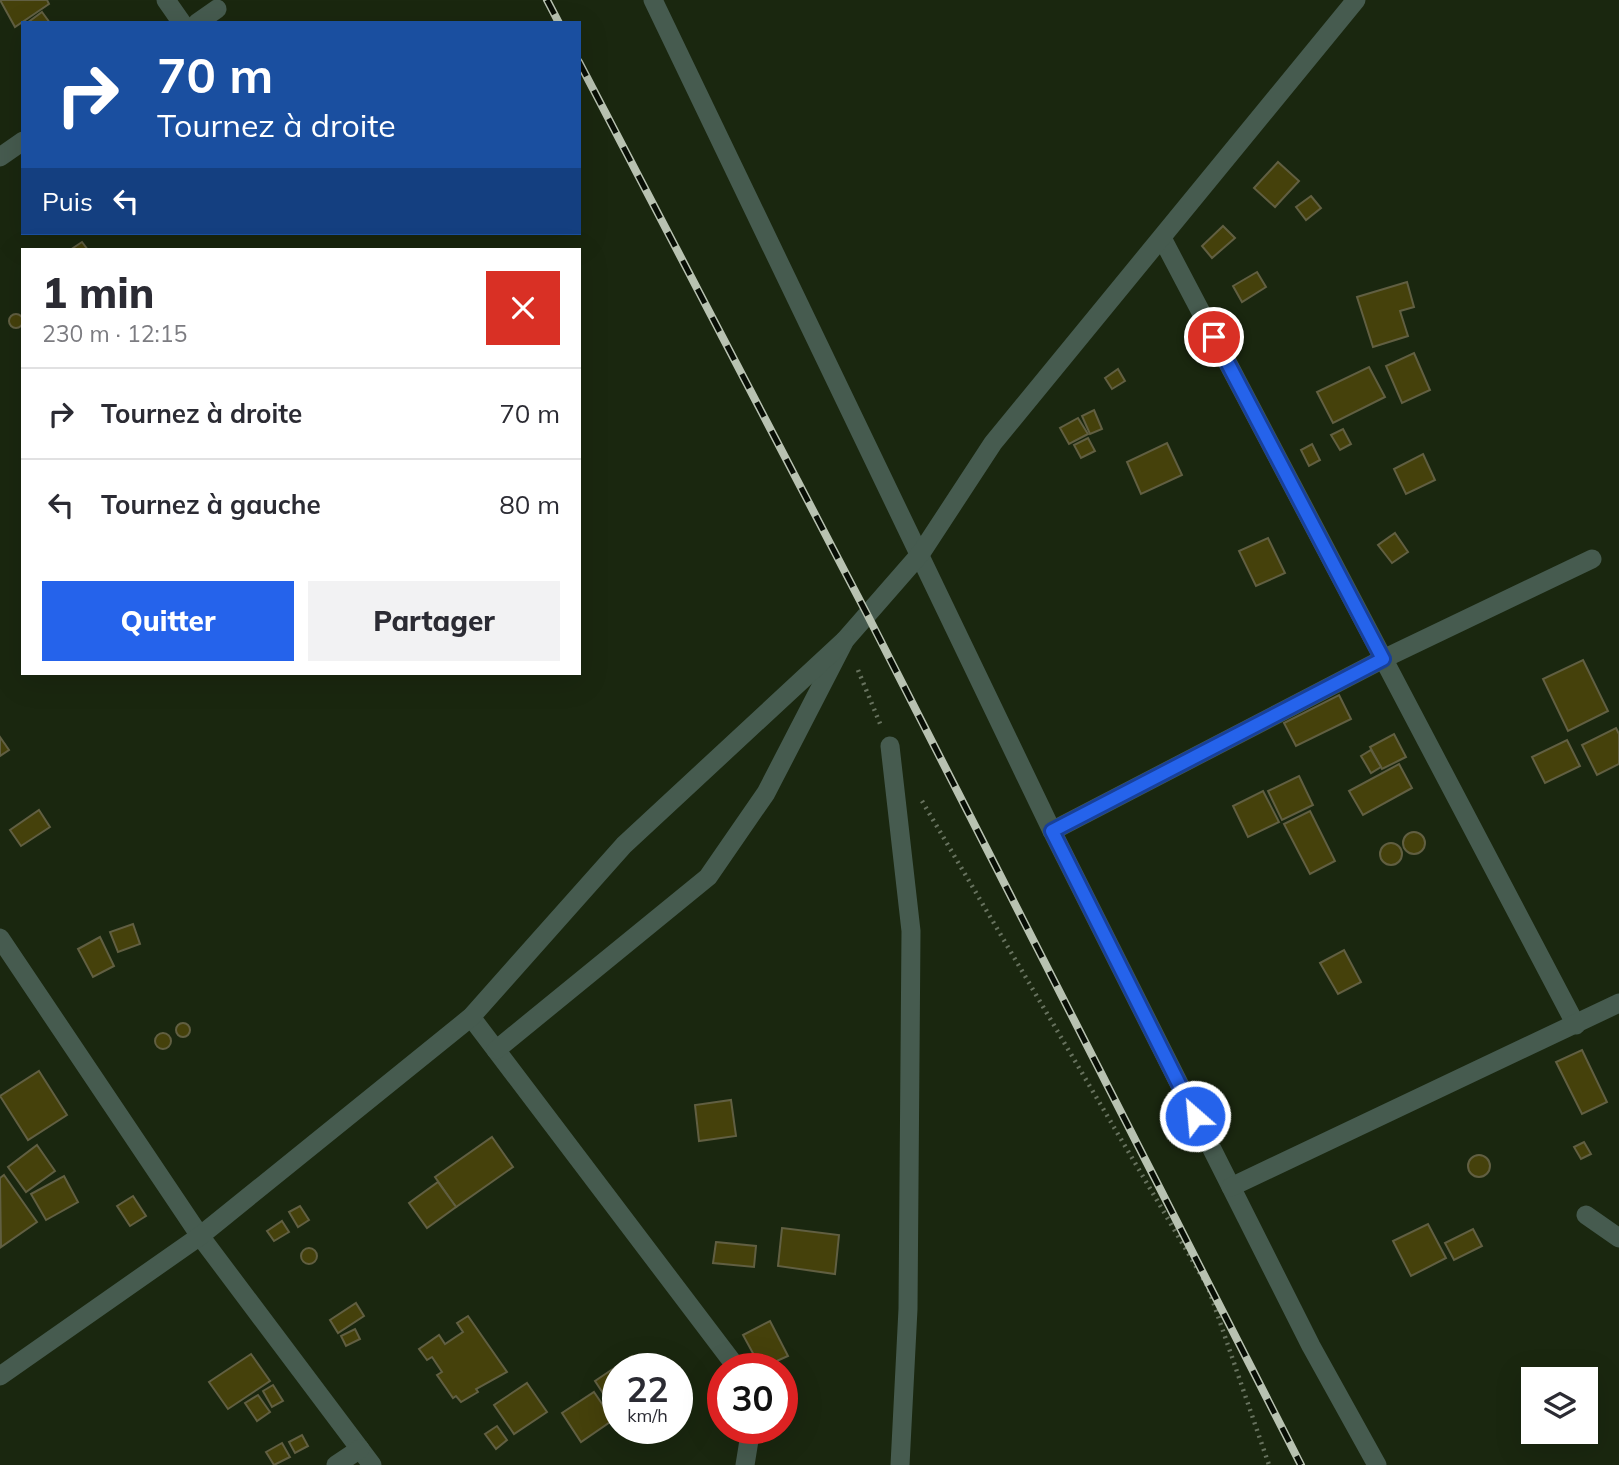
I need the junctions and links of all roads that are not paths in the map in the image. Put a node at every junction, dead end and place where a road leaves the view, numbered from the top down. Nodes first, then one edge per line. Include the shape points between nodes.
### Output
1 (166, 0) edge
2 (653, 0) edge
3 (1356, 0) edge
4 (217, 9) dead end
5 (181, 21) edge
6 (200, 21) edge
7 (21, 142) edge
8 (0, 157) edge
9 (1162, 238) junction
10 (921, 553) junction
11 (1592, 559) dead end
12 (845, 640) junction
13 (1383, 659) junction
14 (890, 746) road end
15 (1052, 831) junction
16 (3, 950) edge
17 (1619, 1003) edge
18 (471, 1017) junction
19 (1576, 1026) junction
20 (496, 1050) junction
21 (1231, 1187) junction
22 (1586, 1215) dead end
23 (200, 1236) junction
24 (1619, 1238) edge
25 (726, 1353) edge
26 (0, 1376) edge
27 (748, 1444) edge
28 (360, 1449) junction
29 (336, 1465) edge
30 (372, 1465) edge
31 (745, 1465) edge
32 (901, 1465) edge
33 (1377, 1465) edge

1 - 5 street
2 - 10 street
3 - 9 street
4 - 6 street
7 - 8 street
9 - 10 street via 993,443
9 - 13 street
10 - 12 street
10 - 15 street
11 - 13 street
12 - 18 street via 624,845
12 - 20 street via 766,793 708,877
13 - 15 street
13 - 19 street
14 - 32 street via 911,931 908,1309
15 - 21 street
16 - 23 street
17 - 19 street
18 - 20 street
18 - 23 street
19 - 21 street
20 - 25 street
21 - 33 street
22 - 24 street
23 - 26 street
23 - 28 street
27 - 31 street
28 - 29 street
28 - 30 street

